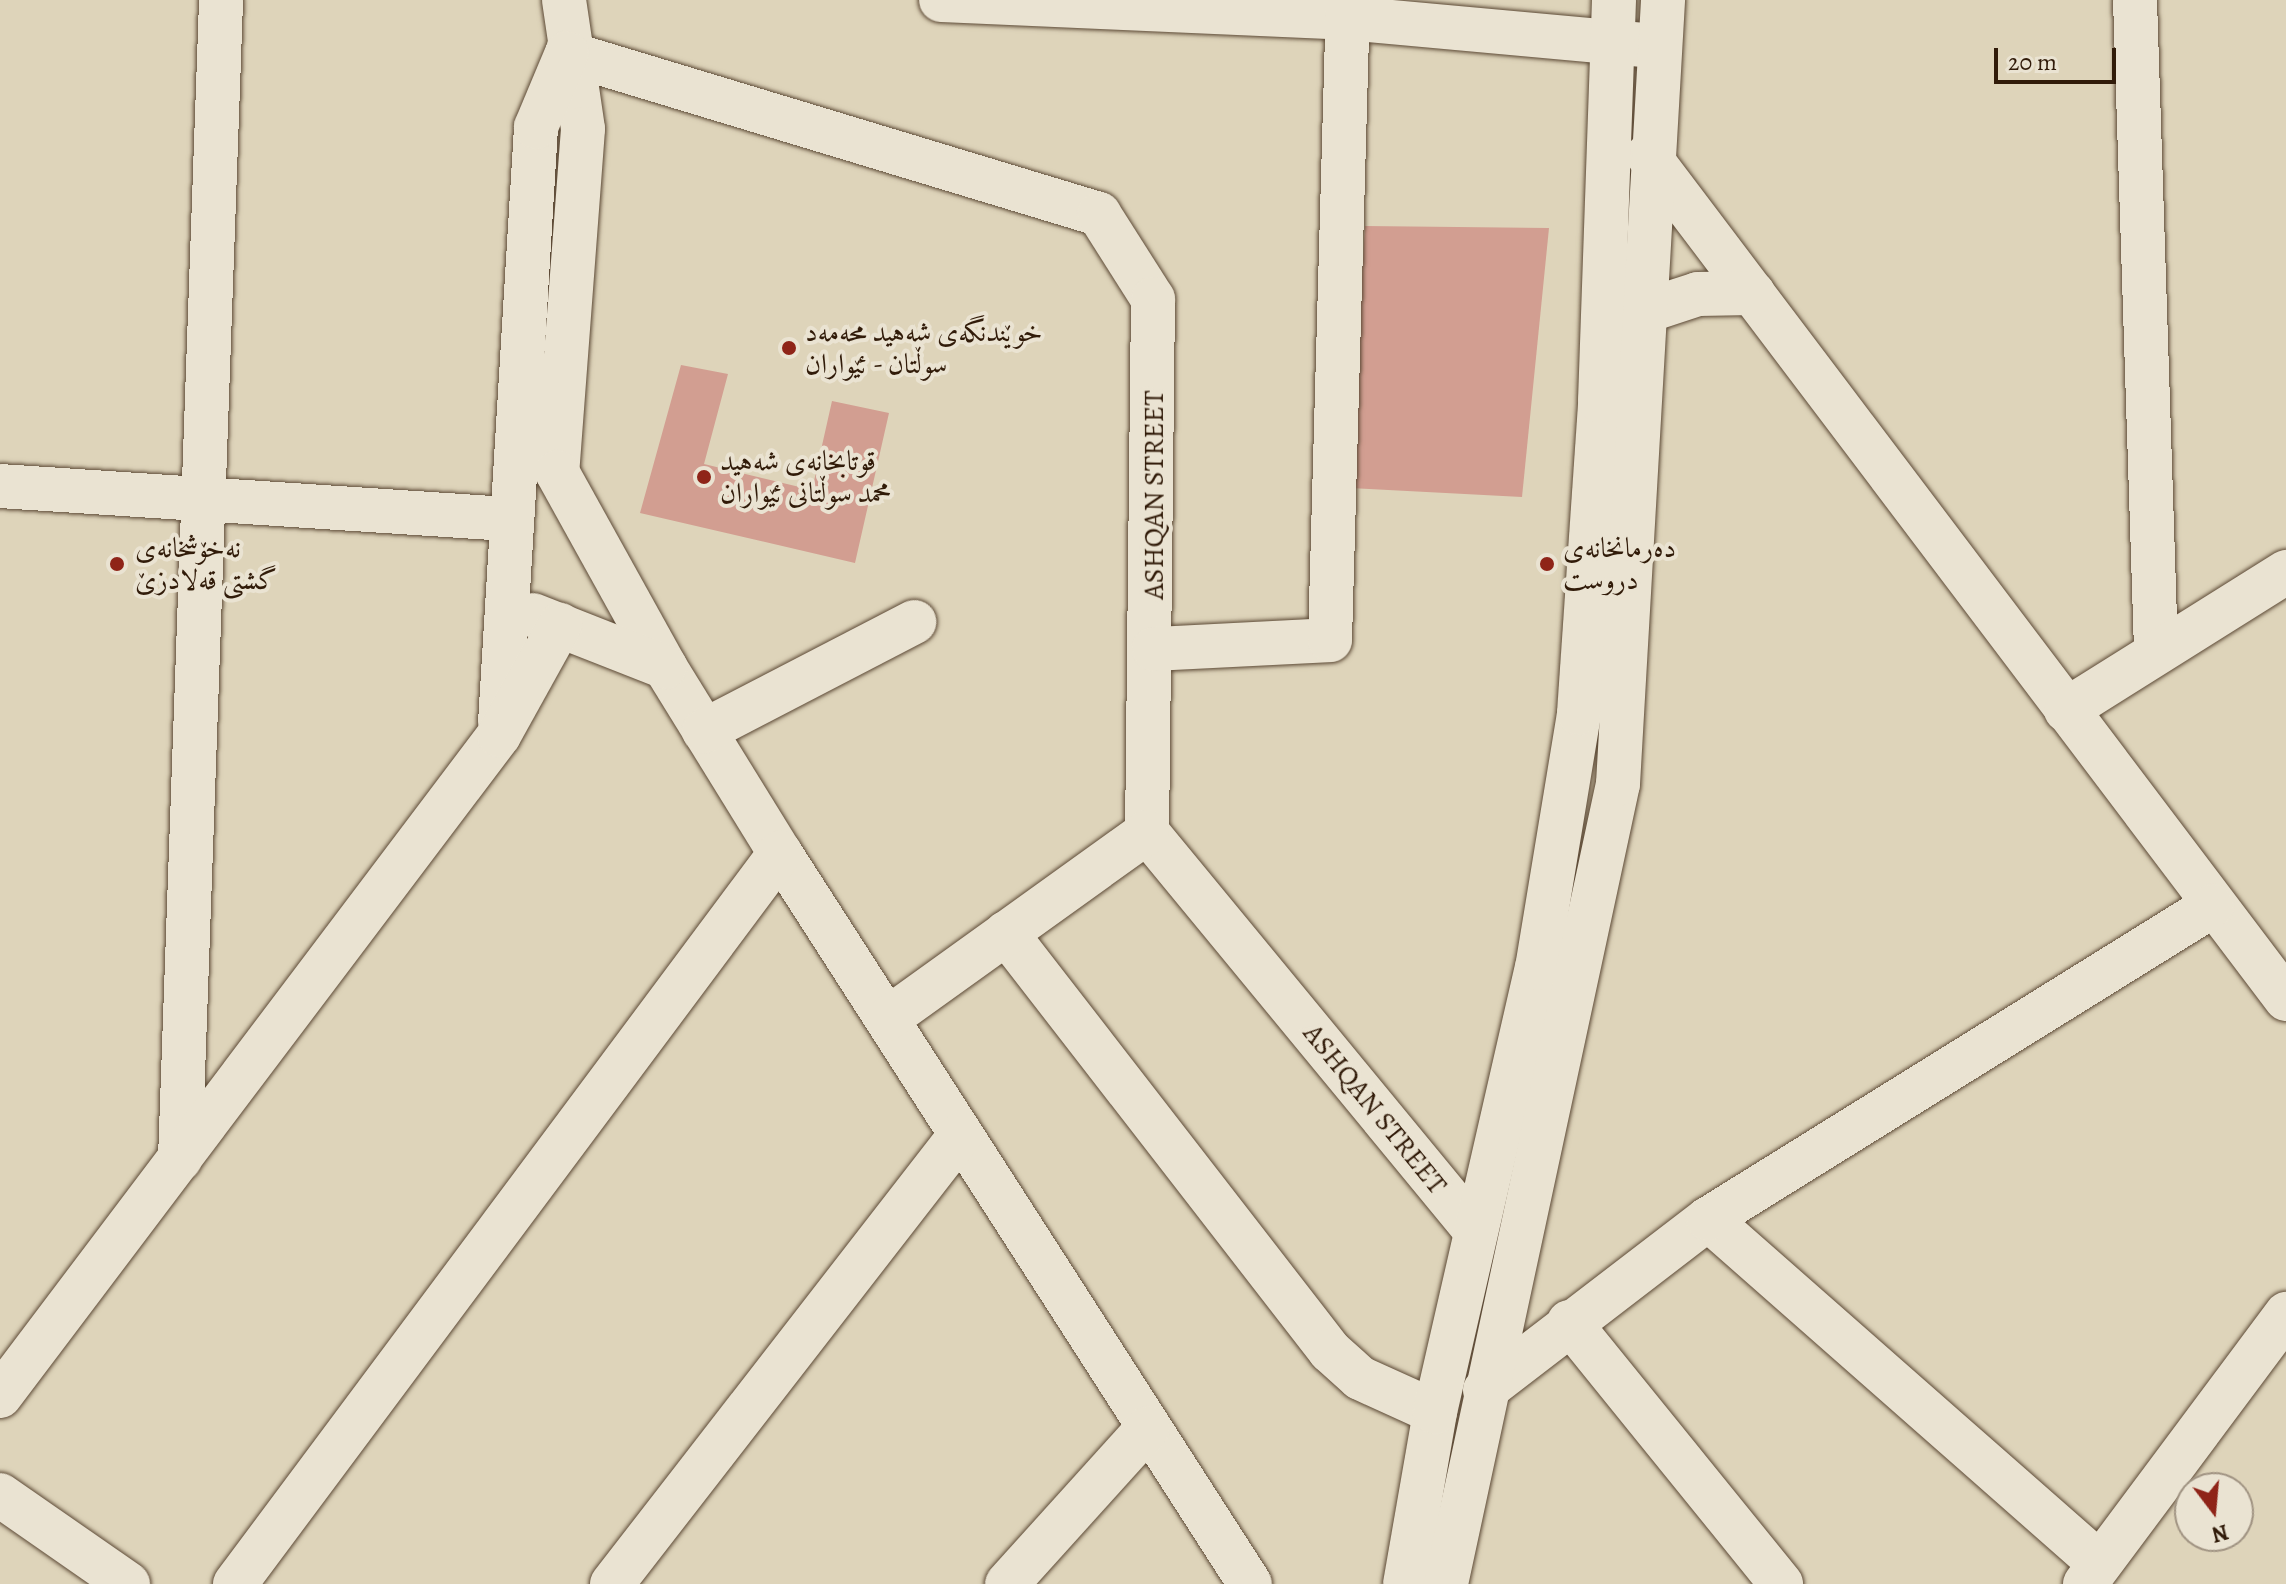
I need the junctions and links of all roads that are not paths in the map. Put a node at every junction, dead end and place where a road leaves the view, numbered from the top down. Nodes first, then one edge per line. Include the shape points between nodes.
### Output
1 (221, 0) edge
2 (564, 0) edge
3 (941, 0) edge
4 (1663, 0) edge
5 (2135, 0) edge
6 (1348, 9) edge
7 (1613, 20) edge
8 (1660, 47) junction
9 (567, 53) junction
10 (1613, 108) junction
11 (1655, 163) junction
12 (1753, 293) junction
13 (1646, 311) junction
14 (0, 486) edge
15 (199, 499) junction
16 (507, 519) junction
17 (2286, 572) edge
18 (507, 604) junction
19 (914, 622) dead end
20 (560, 625) junction
21 (1154, 649) junction
22 (2156, 649) junction
23 (665, 667) junction
24 (2066, 710) junction
25 (704, 731) junction
26 (499, 735) junction
27 (1147, 832) junction
28 (780, 853) junction
29 (2212, 906) junction
30 (1006, 933) junction
31 (2286, 999) edge
32 (887, 1019) junction
33 (961, 1134) junction
34 (180, 1159) junction
35 (1708, 1219) junction
36 (1475, 1230) junction
37 (2286, 1314) edge
38 (1569, 1322) junction
39 (1485, 1390) junction
40 (0, 1396) edge
41 (1435, 1412) junction
42 (1148, 1428) junction
43 (0, 1495) edge
44 (2092, 1574) edge
45 (128, 1584) edge
46 (235, 1584) edge
47 (612, 1584) edge
48 (1007, 1584) edge
49 (1250, 1584) edge
50 (1405, 1584) edge
51 (1446, 1584) edge
52 (1781, 1584) edge

1 - 15 street
2 - 9 street
3 - 6 street
4 - 8 street
5 - 22 street
6 - 7 street
6 - 21 street via 1330,640
7 - 8 street
7 - 10 street
8 - 11 street
9 - 16 street via 536,127
9 - 21 street, ASHQAN STREET via 1099,214 1153,299
9 - 23 street via 583,129 557,472
10 - 11 street
10 - 36 street via 1579,713 1537,968
11 - 12 street
11 - 13 street
12 - 13 street via 1698,294
12 - 24 street
13 - 39 street via 1618,784
14 - 15 street
15 - 16 street
15 - 34 street
16 - 18 street
17 - 22 street
18 - 20 street
18 - 26 street
19 - 25 street
20 - 23 street
20 - 26 street
21 - 27 street, ASHQAN STREET
22 - 24 street
23 - 25 street
24 - 29 street
25 - 28 street
26 - 34 street
27 - 30 street
27 - 36 street, ASHQAN STREET
28 - 32 street
28 - 46 street
29 - 31 street
29 - 35 street
30 - 32 street
30 - 41 street via 1330,1351 1360,1378
32 - 33 street
33 - 42 street
33 - 47 street
34 - 40 street
35 - 38 street
35 - 44 street
36 - 41 street
37 - 44 street
38 - 39 street
38 - 52 street
39 - 51 street
41 - 50 street
42 - 48 street
42 - 49 street
43 - 45 street

